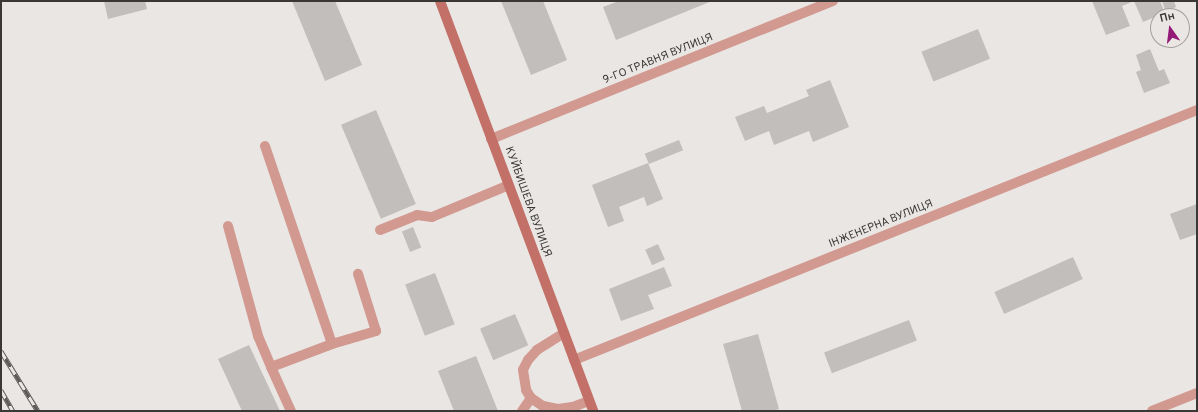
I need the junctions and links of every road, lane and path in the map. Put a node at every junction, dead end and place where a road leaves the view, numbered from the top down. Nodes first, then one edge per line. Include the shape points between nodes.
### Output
1 (440, 1) edge
2 (833, 1) edge
3 (1197, 110) edge
4 (491, 139) junction
5 (265, 146) dead end
6 (509, 185) junction
7 (228, 226) dead end
8 (380, 230) dead end
9 (358, 274) dead end
10 (564, 333) junction
11 (332, 344) junction
12 (574, 360) junction
13 (271, 367) junction
14 (1197, 393) edge
15 (531, 398) junction
16 (589, 401) junction
17 (291, 411) edge
18 (522, 411) edge
19 (593, 411) edge
20 (1152, 411) edge

1 - 4 main road, КУЙБИШЕВА ВУЛИЦЯ
2 - 4 street, 9-ГО ТРАВНЯ ВУЛИЦЯ
3 - 12 street, ІНЖЕНЕРНА ВУЛИЦЯ
4 - 6 main road, КУЙБИШЕВА ВУЛИЦЯ
5 - 11 street
6 - 8 street via 432,216 417,215
6 - 10 main road, КУЙБИШЕВА ВУЛИЦЯ
7 - 13 street via 258,336
9 - 11 street via 376,331
10 - 12 main road, КУЙБИШЕВА ВУЛИЦЯ
10 - 15 street via 537,350 528,360 523,370 523,381
11 - 13 street
12 - 16 main road, КУЙБИШЕВА ВУЛИЦЯ
13 - 17 street
14 - 20 street
15 - 16 street via 543,406 558,409 574,407
15 - 18 street
16 - 19 main road, КУЙБИШЕВА ВУЛИЦЯ

